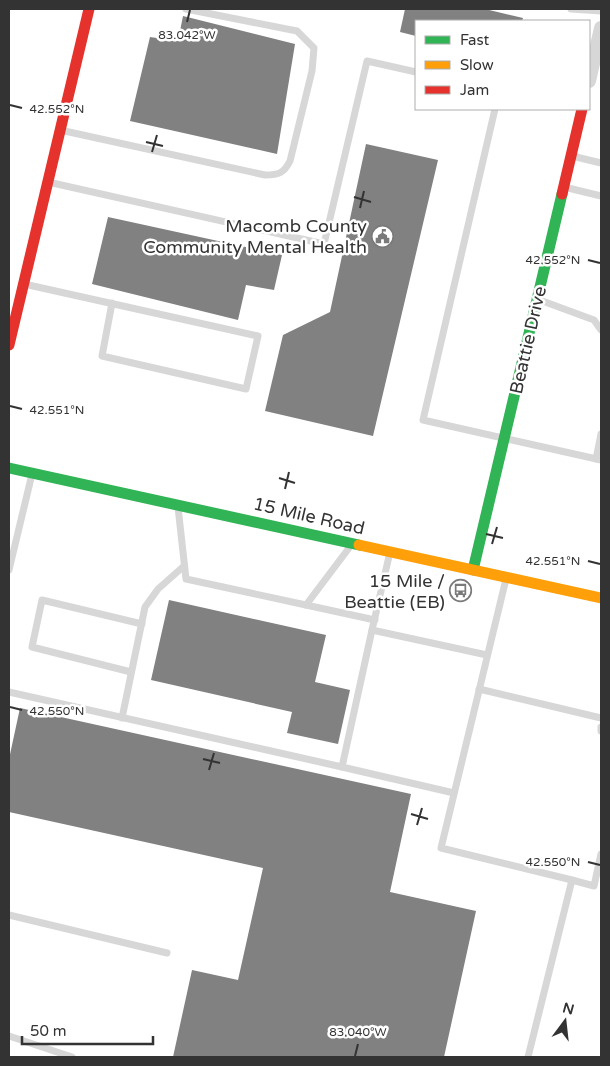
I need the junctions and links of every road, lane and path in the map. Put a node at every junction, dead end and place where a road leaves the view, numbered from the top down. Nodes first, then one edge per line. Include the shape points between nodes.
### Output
1 (89, 9) edge
2 (186, 9) edge
3 (571, 9) edge
4 (601, 11) edge
5 (601, 28) edge
6 (415, 72) edge
7 (590, 77) edge
8 (495, 110) edge
9 (580, 110) edge
10 (60, 130) junction
11 (571, 155) junction
12 (601, 163) edge
13 (48, 182) junction
14 (564, 187) junction
15 (601, 196) edge
16 (23, 284) junction
17 (537, 299) junction
18 (112, 304) junction
19 (601, 330) edge
20 (9, 345) edge
21 (601, 434) edge
22 (504, 438) junction
23 (598, 460) edge
24 (9, 468) edge
25 (32, 474) junction
26 (177, 504) junction
27 (352, 543) junction
28 (390, 552) junction
29 (184, 566) junction
30 (9, 570) edge
31 (473, 570) junction
32 (506, 578) junction
33 (601, 598) edge
34 (306, 605) junction
35 (375, 620) junction
36 (142, 624) junction
37 (372, 630) junction
38 (487, 655) junction
39 (131, 672) junction
40 (479, 689) junction
41 (9, 692) edge
42 (122, 718) junction
43 (601, 718) edge
44 (601, 727) edge
45 (601, 731) edge
46 (342, 767) junction
47 (454, 793) junction
48 (601, 854) edge
49 (572, 880) junction
50 (9, 915) edge
51 (167, 953) dead end
52 (9, 1036) edge
53 (72, 1057) edge
54 (528, 1057) edge

1 - 10 street
2 - 10 lane via 297,31 314,48 312,71 285,170 278,175 265,175
3 - 4 lane
5 - 7 street
6 - 13 lane via 367,61 324,244
8 - 22 lane via 423,420
9 - 11 street, Beattie Drive
10 - 13 street
11 - 12 lane
11 - 14 street, Beattie Drive
13 - 16 street
14 - 15 lane
14 - 17 street, Beattie Drive
16 - 18 lane
16 - 20 street
17 - 19 lane via 594,320
17 - 22 street, Beattie Drive
18 - 18 lane via 258,336 246,388 102,356
21 - 23 lane
22 - 23 lane
22 - 31 street, Beattie Drive
24 - 25 street, 15 Mile Road
25 - 26 street, 15 Mile Road
25 - 30 lane
26 - 27 street, 15 Mile Road
26 - 29 lane
27 - 28 street, 15 Mile Road
27 - 34 lane
28 - 31 street, 15 Mile Road
28 - 35 lane
29 - 34 lane via 186,579
29 - 36 lane via 145,607
31 - 32 street, 15 Mile Road
32 - 33 street, 15 Mile Road
32 - 38 lane
34 - 35 lane
35 - 37 lane
36 - 39 lane
36 - 39 lane via 42,600 32,647
37 - 38 lane
37 - 46 lane
38 - 40 lane
39 - 42 lane
40 - 43 lane
40 - 47 lane
41 - 42 lane
42 - 46 lane
44 - 45 lane
46 - 47 lane
47 - 49 lane via 441,848
48 - 49 lane via 594,886
49 - 54 lane
50 - 51 lane
52 - 53 lane

